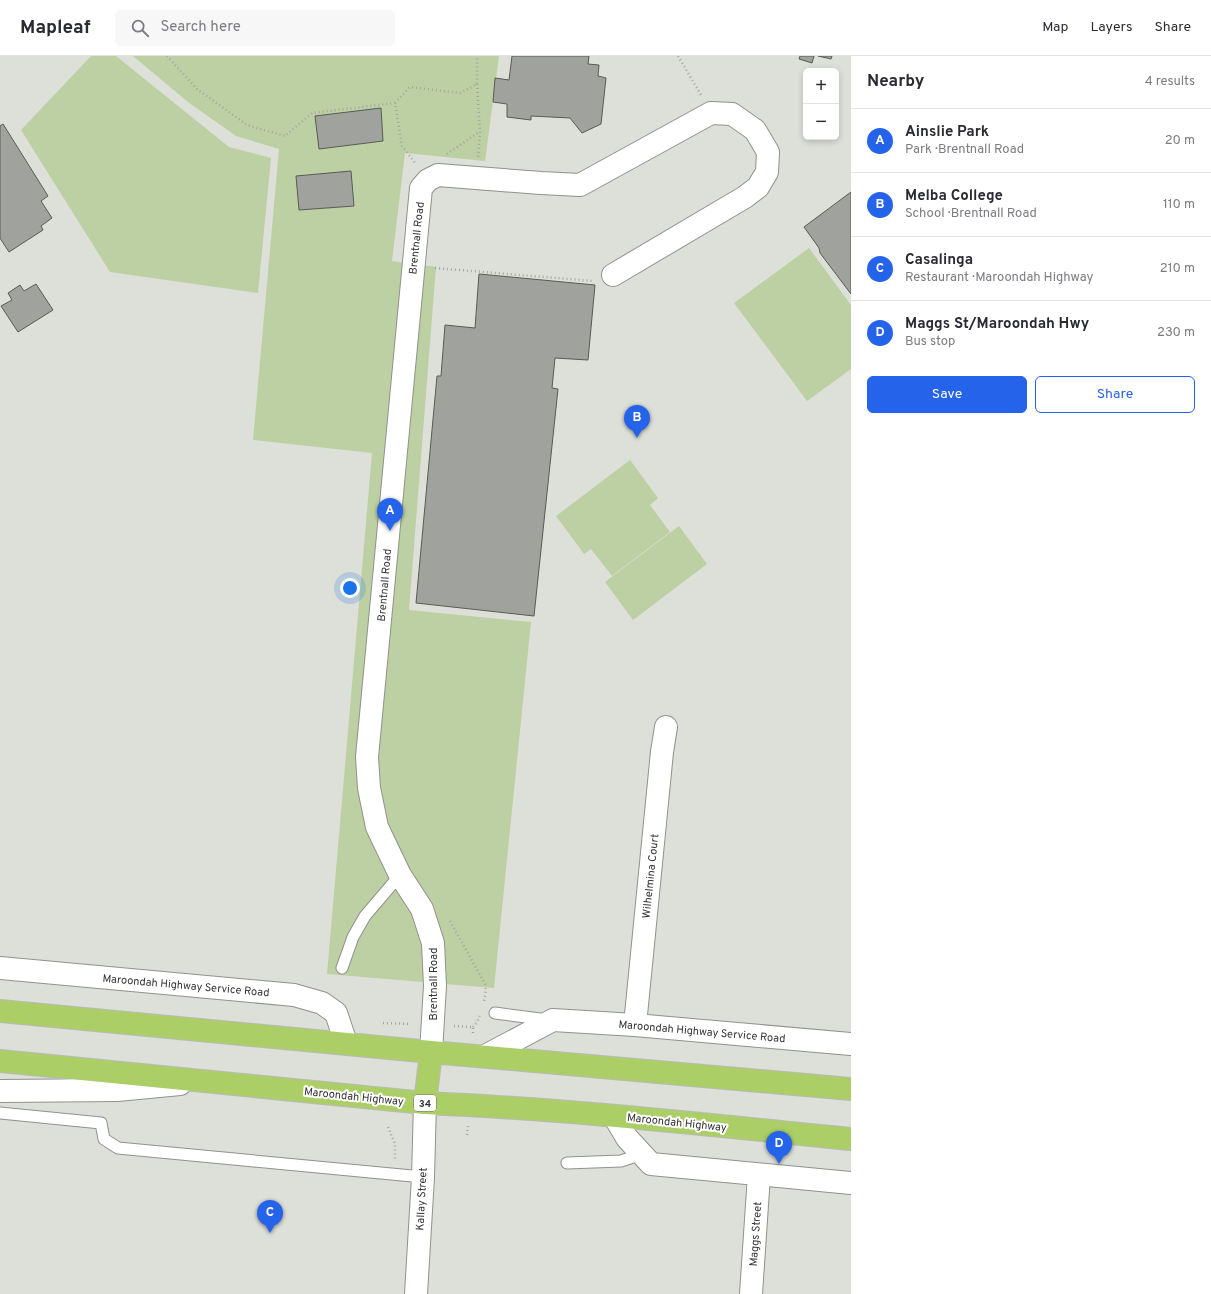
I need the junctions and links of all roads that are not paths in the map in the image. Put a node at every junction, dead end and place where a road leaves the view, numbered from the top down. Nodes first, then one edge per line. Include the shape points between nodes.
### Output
1 (613, 275) road end
2 (666, 727) dead end
3 (400, 875) junction
4 (0, 968) edge
5 (342, 968) dead end
6 (0, 1011) edge
7 (495, 1013) dead end
8 (552, 1020) junction
9 (635, 1025) junction
10 (346, 1043) junction
11 (851, 1044) edge
12 (431, 1052) junction
13 (485, 1056) junction
14 (0, 1061) edge
15 (209, 1081) junction
16 (851, 1089) edge
17 (0, 1092) edge
18 (425, 1103) junction
19 (0, 1113) edge
20 (614, 1116) junction
21 (851, 1139) edge
22 (642, 1154) junction
23 (567, 1163) dead end
24 (759, 1175) junction
25 (423, 1177) junction
26 (851, 1183) edge
27 (416, 1294) edge
28 (751, 1294) edge

1 - 3 street, Brentnall Road via 758,187 767,172 768,152 755,130 732,114 711,113 580,185 438,175 422,169 367,757 369,788 377,827
2 - 9 street, Wilhelmina Court
3 - 5 lane via 365,916 353,937
3 - 12 street, Brentnall Road via 422,909 434,943 435,986
4 - 10 street, Maroondah Highway Service Road via 294,995 322,1003 336,1013
6 - 10 highway
7 - 8 lane, Maroondah Highway Service Road
8 - 9 street, Maroondah Highway Service Road
8 - 13 street
9 - 11 street, Maroondah Highway Service Road
10 - 12 highway
12 - 13 highway
12 - 18 highway
13 - 16 highway
14 - 15 highway, Maroondah Highway / 34
15 - 17 street via 117,1090
15 - 18 highway, Maroondah Highway / 34
18 - 20 highway, Maroondah Highway / 34
18 - 25 street, Kallay Street
19 - 25 lane via 101,1123 104,1139 118,1148
20 - 21 highway, Maroondah Highway / 34
20 - 22 street via 627,1138
22 - 23 lane via 621,1161
22 - 24 street via 651,1164
24 - 26 street
24 - 28 street, Maggs Street
25 - 27 street, Kallay Street

